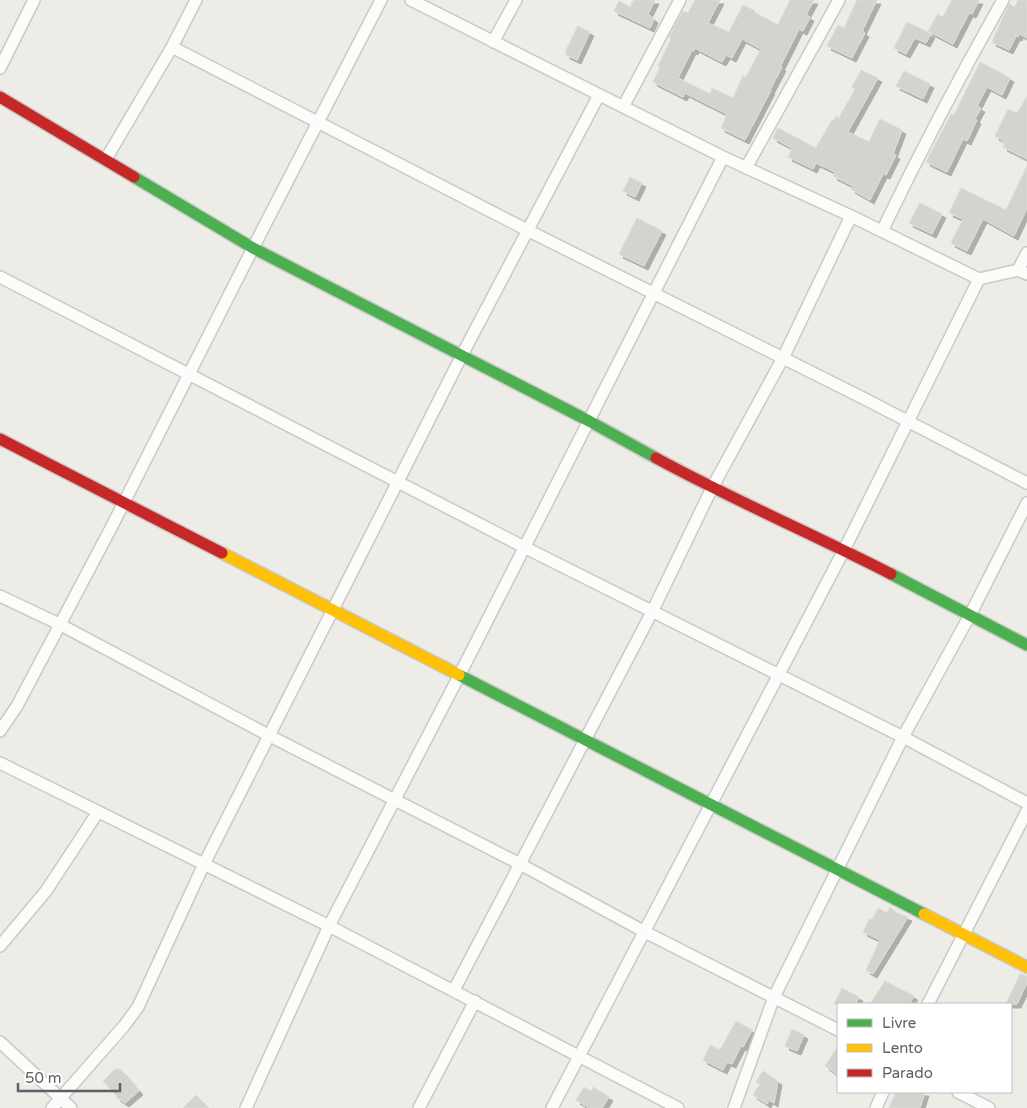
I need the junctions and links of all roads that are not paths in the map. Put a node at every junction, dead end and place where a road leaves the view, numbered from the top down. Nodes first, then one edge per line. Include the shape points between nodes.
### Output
1 (34, 0) edge
2 (196, 0) edge
3 (381, 0) edge
4 (411, 0) edge
5 (516, 0) edge
6 (680, 0) edge
7 (840, 0) edge
8 (1003, 0) edge
9 (493, 42) junction
10 (172, 47) junction
11 (0, 68) edge
12 (599, 95) junction
13 (0, 97) edge
14 (623, 107) junction
15 (318, 123) junction
16 (723, 157) junction
17 (106, 159) junction
18 (746, 168) junction
19 (851, 216) junction
20 (527, 230) junction
21 (882, 232) junction
22 (253, 248) junction
23 (1027, 253) edge
24 (1022, 272) edge
25 (0, 277) edge
26 (979, 279) junction
27 (654, 294) junction
28 (462, 356) junction
29 (783, 358) junction
30 (189, 374) junction
31 (589, 421) junction
32 (908, 422) junction
33 (0, 439) edge
34 (398, 483) junction
35 (1027, 483) edge
36 (712, 488) junction
37 (123, 503) junction
38 (1027, 503) edge
39 (524, 547) junction
40 (844, 550) junction
41 (0, 596) edge
42 (333, 610) junction
43 (652, 612) junction
44 (970, 615) junction
45 (59, 624) junction
46 (1027, 645) edge
47 (779, 675) junction
48 (460, 676) junction
49 (0, 731) edge
50 (270, 736) junction
51 (903, 737) junction
52 (586, 739) junction
53 (0, 763) edge
54 (394, 800) junction
55 (1027, 803) edge
56 (712, 804) junction
57 (98, 812) junction
58 (1027, 812) edge
59 (204, 864) junction
60 (520, 864) junction
61 (838, 868) junction
62 (329, 926) junction
63 (645, 932) junction
64 (965, 933) junction
65 (0, 946) edge
66 (1027, 967) edge
67 (454, 990) junction
68 (774, 997) junction
69 (475, 1001) junction
70 (929, 1003) edge
71 (837, 1029) edge
72 (0, 1042) edge
73 (579, 1055) junction
74 (883, 1093) edge
75 (960, 1093) edge
76 (61, 1099) junction
77 (52, 1108) edge
78 (70, 1108) edge
79 (246, 1108) edge
80 (419, 1108) edge
81 (552, 1108) edge
82 (678, 1108) edge
83 (734, 1108) edge
84 (876, 1108) edge
85 (989, 1108) edge

1 - 11 street
2 - 10 street
3 - 15 street
4 - 9 street
5 - 9 street
6 - 14 street
7 - 18 street
8 - 21 street via 919,154
9 - 12 street
10 - 15 street
10 - 17 street
12 - 14 street
12 - 20 street
13 - 17 street
14 - 16 street
15 - 20 street
15 - 22 street
16 - 18 street
16 - 27 street
17 - 22 street
18 - 19 street
19 - 21 street
19 - 29 street
20 - 27 street
20 - 28 street
21 - 26 street
22 - 28 street
22 - 30 street
23 - 24 street
24 - 26 street
25 - 30 street
26 - 32 street
27 - 29 street
27 - 31 street
28 - 31 street
28 - 34 street
29 - 32 street
29 - 36 street
30 - 34 street
30 - 37 street
31 - 36 street
31 - 39 street
32 - 35 street
32 - 40 street
33 - 37 street
34 - 39 street
34 - 42 street
36 - 40 street
36 - 43 street
37 - 42 street
37 - 45 street
38 - 44 street
39 - 43 street
39 - 48 street
40 - 44 street
40 - 47 street
41 - 45 street
42 - 48 street
42 - 50 street
43 - 47 street
43 - 52 street
44 - 46 street
44 - 51 street
45 - 49 street via 17,706
45 - 50 street
47 - 51 street
47 - 56 street
48 - 52 street
48 - 54 street
50 - 54 street
50 - 59 street
51 - 55 street
51 - 61 street
52 - 56 street
52 - 60 street
53 - 57 street
54 - 60 street
54 - 62 street
56 - 61 street
56 - 63 street
57 - 59 street
57 - 65 street via 46,890
58 - 64 street
59 - 62 street
59 - 76 street via 138,1007
60 - 63 street
60 - 67 street
61 - 64 street
61 - 68 street
62 - 67 street
62 - 79 street
63 - 68 street
63 - 73 street
64 - 66 street
64 - 70 street
67 - 69 street
68 - 71 street
68 - 83 street
69 - 73 street
69 - 80 street
72 - 76 street
73 - 81 street
73 - 82 street
74 - 84 street
75 - 85 street
76 - 77 street
76 - 78 street

